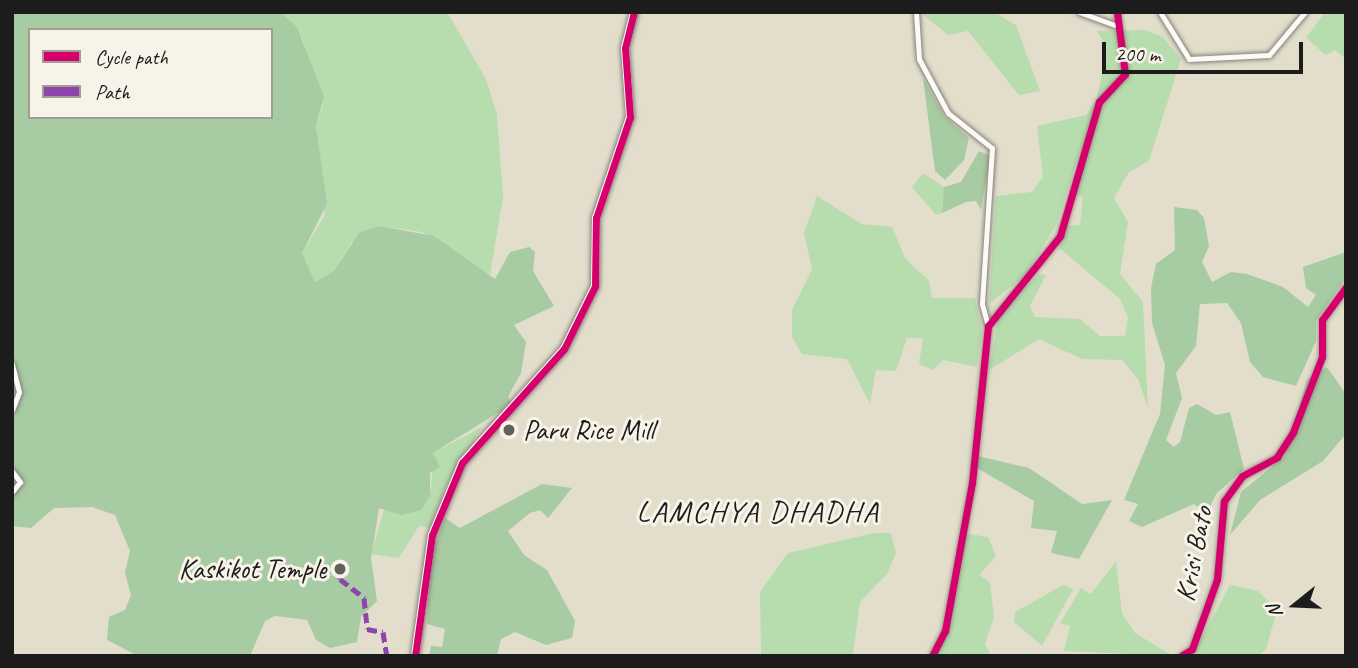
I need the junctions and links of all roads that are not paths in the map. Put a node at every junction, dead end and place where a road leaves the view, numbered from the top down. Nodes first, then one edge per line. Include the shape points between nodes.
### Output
1 (634, 12) edge
2 (916, 12) edge
3 (1079, 12) edge
4 (1118, 12) edge
5 (1160, 12) edge
6 (1305, 12) edge
7 (1115, 25) junction
8 (1346, 287) edge
9 (988, 326) junction
10 (12, 363) edge
11 (12, 410) edge
12 (12, 471) edge
13 (12, 492) edge
14 (415, 656) edge
15 (932, 656) edge
16 (1181, 656) edge

1 - 14 street via 625,48 630,117 598,211 595,286 564,349 462,463 435,522
2 - 9 street via 919,59 947,113 992,148 982,304
3 - 7 street
4 - 7 street
5 - 6 street via 1189,59 1269,55
7 - 9 street via 1125,74 1099,102 1059,236
8 - 16 street, Krisi Bato via 1322,320 1322,357 1293,432 1277,457 1242,476 1224,501 1217,579 1192,649
9 - 15 street via 972,483 944,631
10 - 11 street via 19,392
12 - 13 street via 20,482

